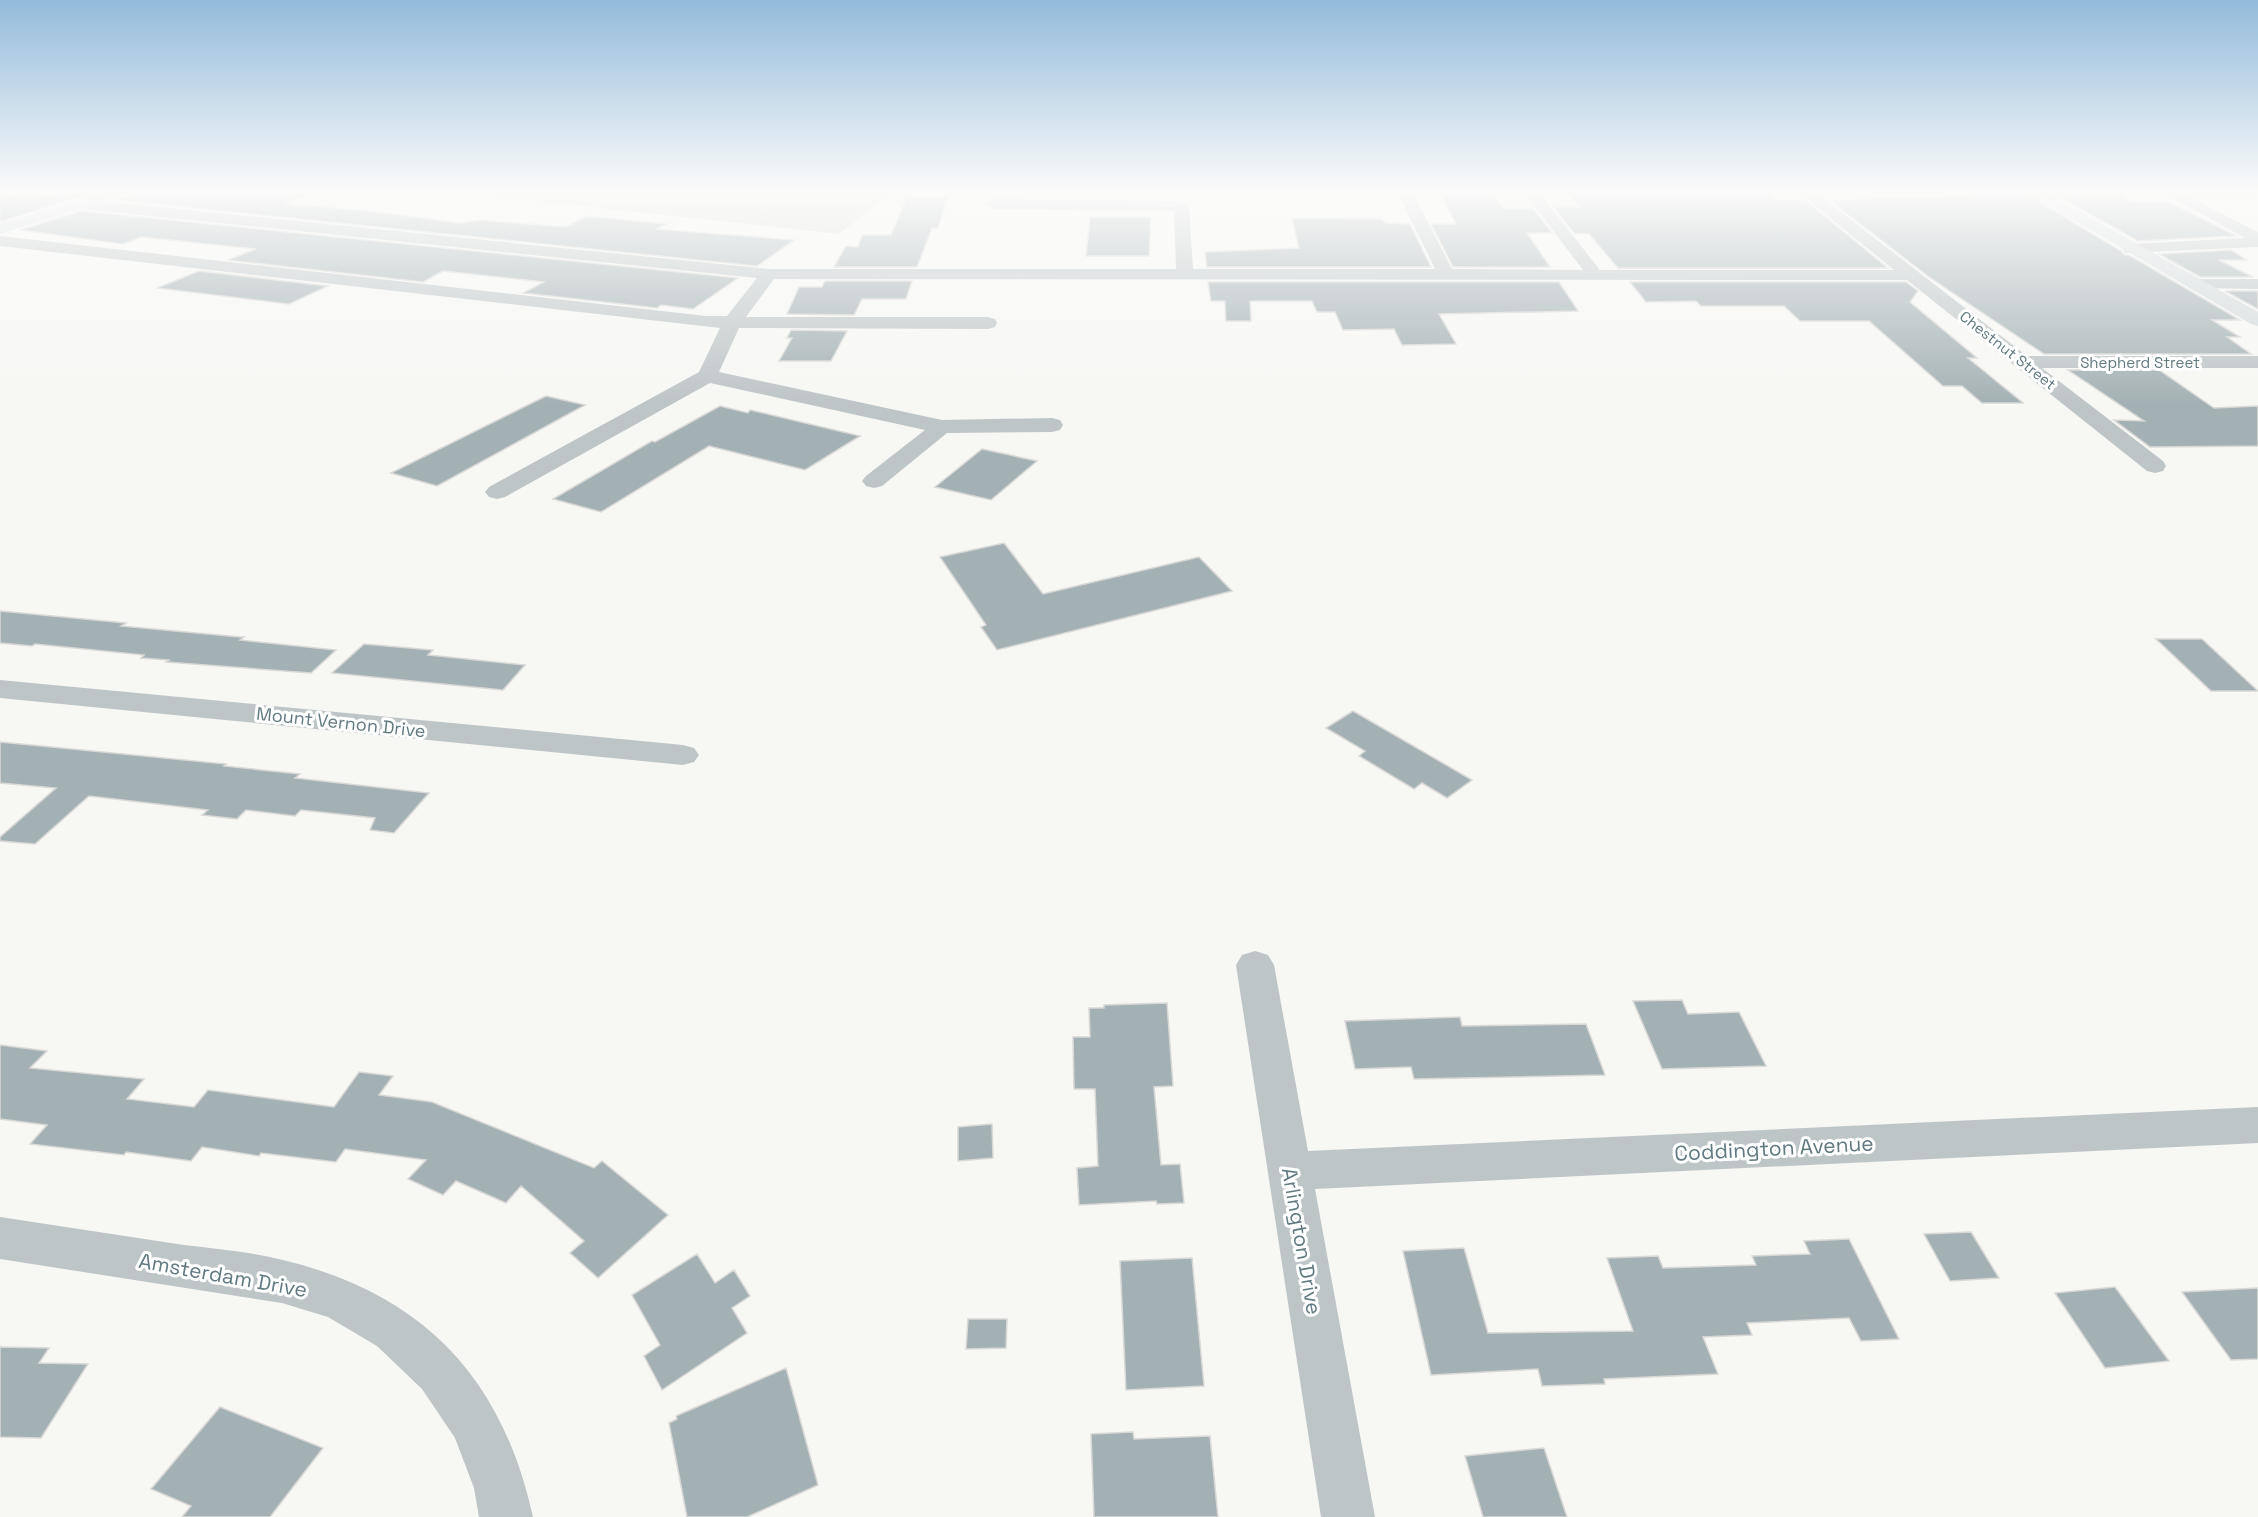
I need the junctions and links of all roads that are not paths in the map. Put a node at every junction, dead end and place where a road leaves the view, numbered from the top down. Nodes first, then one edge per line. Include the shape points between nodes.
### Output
1 (181, 262) edge
2 (650, 262) edge
3 (1184, 262) edge
4 (1440, 262) edge
5 (1585, 262) edge
6 (1894, 262) edge
7 (2154, 262) edge
8 (770, 274) junction
9 (1185, 274) junction
10 (1446, 274) junction
11 (1595, 274) junction
12 (1911, 275) junction
13 (2195, 284) junction
14 (2258, 284) edge
15 (2258, 320) edge
16 (732, 322) junction
17 (988, 323) dead end
18 (2022, 362) junction
19 (2258, 362) edge
20 (706, 376) junction
21 (1052, 425) dead end
22 (942, 427) junction
23 (2155, 466) dead end
24 (874, 481) dead end
25 (497, 492) dead end
26 (0, 689) edge
27 (683, 755) dead end
28 (1255, 965) dead end
29 (2258, 1125) edge
30 (1290, 1171) junction
31 (0, 1238) edge
32 (506, 1517) edge
33 (1348, 1517) edge

1 - 16 street
2 - 8 street
3 - 9 street
4 - 10 street
5 - 11 street
6 - 12 street, Chestnut Street
7 - 13 main road
8 - 9 street
8 - 16 street
9 - 10 street
10 - 11 street
11 - 12 street
12 - 18 street, Chestnut Street
13 - 14 street
13 - 15 main road
16 - 17 street
16 - 20 street
18 - 19 street, Shepherd Street
18 - 23 street, Chestnut Street
20 - 22 street
20 - 25 street
21 - 22 street
22 - 24 street
26 - 27 street, Mount Vernon Drive
28 - 30 street, Arlington Drive
29 - 30 street, Coddington Avenue
30 - 33 street, Arlington Drive
31 - 32 street, Amsterdam Drive via 282,1281 340,1299 394,1330 439,1372 474,1422 500,1488

